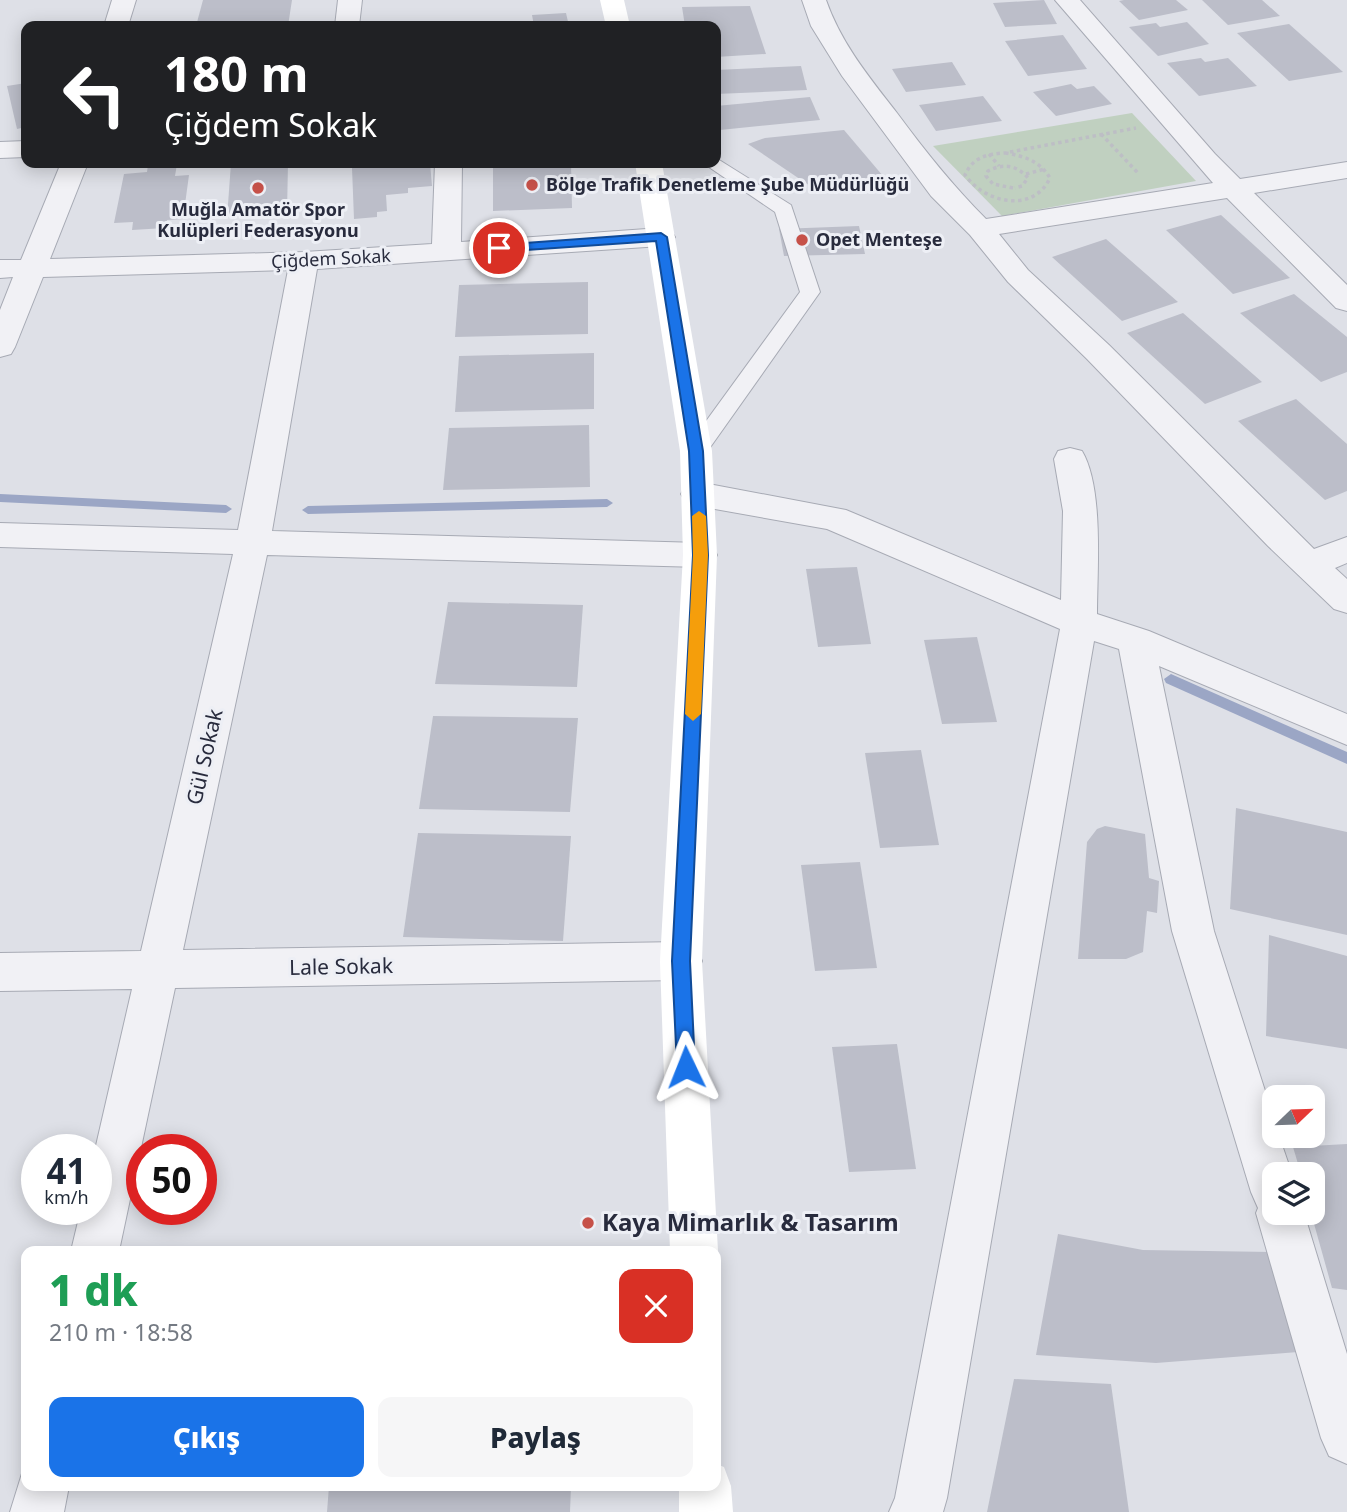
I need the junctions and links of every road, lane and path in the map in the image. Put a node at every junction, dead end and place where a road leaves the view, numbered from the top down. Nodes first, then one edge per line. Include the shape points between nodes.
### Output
1 (124, 0) edge
2 (349, 0) edge
3 (612, 0) edge
4 (814, 0) edge
5 (1067, 0) edge
6 (118, 21) edge
7 (347, 21) edge
8 (617, 21) edge
9 (1171, 122) junction
10 (1100, 134) junction
11 (21, 149) edge
12 (0, 150) edge
13 (1005, 153) junction
14 (989, 154) junction
15 (999, 166) junction
16 (72, 168) edge
17 (448, 168) edge
18 (649, 168) edge
19 (720, 168) edge
20 (1045, 169) junction
21 (1347, 170) edge
22 (1139, 173) dead end
23 (1026, 174) junction
24 (1233, 187) junction
25 (980, 229) junction
26 (661, 237) junction
27 (446, 252) junction
28 (304, 261) junction
29 (0, 269) edge
30 (32, 269) junction
31 (1347, 302) edge
32 (0, 347) edge
33 (696, 451) junction
34 (1070, 459) dead end
35 (698, 494) junction
36 (0, 536) edge
37 (253, 542) junction
38 (1347, 549) edge
39 (700, 555) junction
40 (1310, 565) junction
41 (1347, 600) edge
42 (1079, 622) junction
43 (1136, 641) junction
44 (1347, 730) edge
45 (681, 961) junction
46 (157, 970) junction
47 (0, 972) edge
48 (1265, 1162) edge
49 (1284, 1225) edge
50 (96, 1246) edge
51 (694, 1246) edge
52 (1347, 1438) edge
53 (42, 1491) edge
54 (705, 1491) edge
55 (37, 1512) edge
56 (706, 1512) edge
57 (916, 1512) edge

1 - 6 street
2 - 7 street
3 - 8 main road
4 - 25 street via 823,26 910,153
5 - 9 street
9 - 10 path
9 - 24 street
10 - 13 path
10 - 22 path
11 - 12 street
13 - 14 path
13 - 20 path via 1036,161
14 - 15 path
14 - 20 path via 976,159 965,175 980,192 994,198 1011,201 1040,195 1050,178
15 - 23 path
15 - 23 path via 986,176 999,187 1022,186
16 - 30 street
17 - 27 street
18 - 26 main road
19 - 33 lane via 784,209 810,292
20 - 23 path
21 - 24 street
24 - 25 street
24 - 31 street
25 - 40 street via 1018,276
26 - 27 street, Çiğdem Sokak
26 - 33 main road
27 - 28 street, Çiğdem Sokak
28 - 30 street, Çiğdem Sokak
28 - 37 street, Gül Sokak
29 - 30 street, Çiğdem Sokak
30 - 32 street
33 - 35 main road
34 - 42 street via 1080,511
35 - 39 main road
35 - 42 street via 834,518
36 - 37 street
37 - 39 street
37 - 46 street, Gül Sokak
38 - 40 street
39 - 45 main road
40 - 41 street
42 - 43 street
42 - 57 street
43 - 44 street
43 - 48 street via 1193,931
45 - 46 street, Lale Sokak
45 - 51 main road
46 - 47 street, Lale Sokak
46 - 50 street, Gül Sokak
49 - 52 street
53 - 55 street
54 - 56 main road

